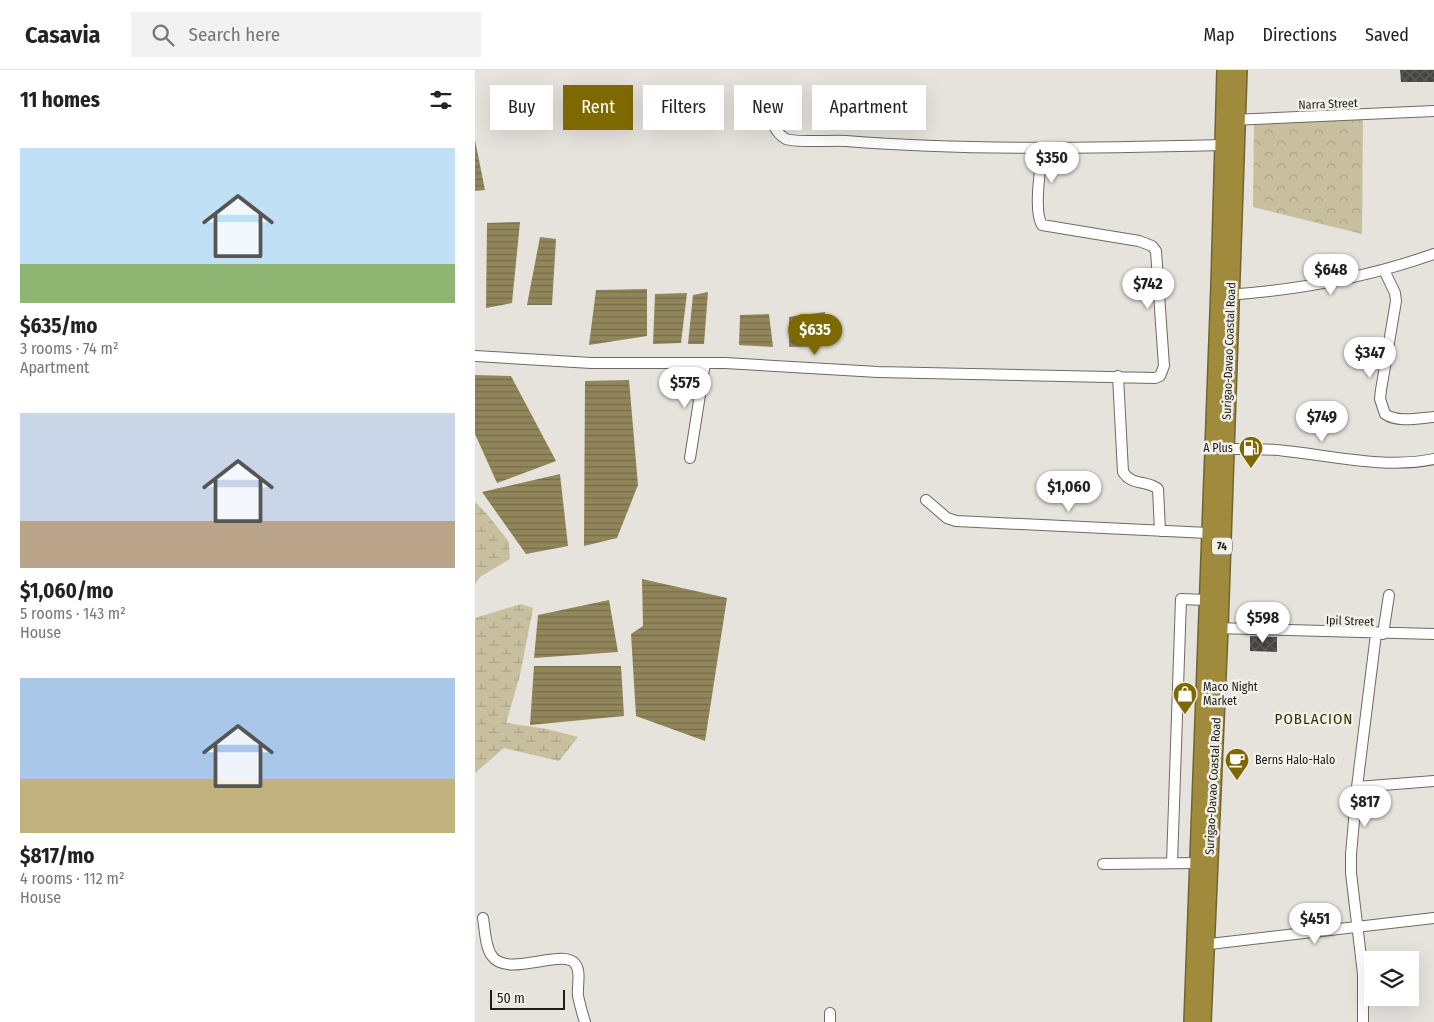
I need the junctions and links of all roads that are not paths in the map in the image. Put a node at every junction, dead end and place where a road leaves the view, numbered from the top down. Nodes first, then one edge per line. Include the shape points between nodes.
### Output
1 (1225, 70) edge
2 (1239, 70) edge
3 (1434, 111) edge
4 (1231, 121) junction
5 (777, 130) edge
6 (1224, 145) junction
7 (1042, 148) junction
8 (1434, 254) edge
9 (1384, 270) junction
10 (1225, 295) junction
11 (475, 356) edge
12 (705, 363) junction
13 (1118, 376) junction
14 (1434, 417) edge
15 (1219, 449) junction
16 (690, 458) dead end
17 (1434, 459) edge
18 (926, 500) dead end
19 (1160, 531) junction
20 (1209, 532) junction
21 (1389, 596) dead end
22 (1207, 600) junction
23 (1213, 628) junction
24 (1379, 634) junction
25 (1434, 634) edge
26 (1434, 781) edge
27 (1357, 787) junction
28 (1172, 863) junction
29 (1198, 863) junction
30 (1103, 864) dead end
31 (483, 918) dead end
32 (1434, 918) edge
33 (1357, 928) junction
34 (1200, 945) junction
35 (585, 1022) edge
36 (1192, 1022) edge
37 (1203, 1022) edge
38 (1363, 1022) edge

1 - 4 highway, Surigao-Davao Coastal Road / 74
2 - 4 highway, Surigao-Davao Coastal Road / 74
3 - 4 street, Narra Street
4 - 6 highway, Surigao-Davao Coastal Road / 74
4 - 10 highway, Surigao-Davao Coastal Road / 74
5 - 7 street via 789,140 948,148
6 - 7 street
6 - 10 highway, Surigao-Davao Coastal Road / 74
7 - 13 street via 1038,208 1042,225 1146,243 1152,246 1158,257 1162,374 1155,378
8 - 9 street
9 - 10 street via 1277,292
9 - 14 street via 1396,301 1380,399 1385,414 1399,419
10 - 15 highway, Surigao-Davao Coastal Road / 74
11 - 12 street via 591,363
12 - 13 street via 878,372
12 - 16 street
13 - 19 street via 1123,472 1132,481 1159,489
15 - 17 street via 1284,450 1374,461
15 - 20 highway, Surigao-Davao Coastal Road / 74
15 - 23 highway, Surigao-Davao Coastal Road / 74
18 - 19 street via 955,521
19 - 20 street
20 - 22 highway, Surigao-Davao Coastal Road / 74
21 - 24 street
22 - 23 highway, Surigao-Davao Coastal Road / 74
22 - 28 street via 1181,600
23 - 24 street, Ipil Street
23 - 29 highway, Surigao-Davao Coastal Road / 74
23 - 34 highway, Surigao-Davao Coastal Road / 74
24 - 25 street, Ipil Street
24 - 27 street
26 - 27 street
27 - 33 street via 1351,873
28 - 29 street
28 - 30 street
29 - 34 highway, Surigao-Davao Coastal Road / 74
31 - 35 street via 490,954 495,960 517,964 564,958 575,963
32 - 33 street
33 - 34 street
33 - 38 street via 1363,974
34 - 36 highway, Surigao-Davao Coastal Road / 74
34 - 37 highway, Surigao-Davao Coastal Road / 74

